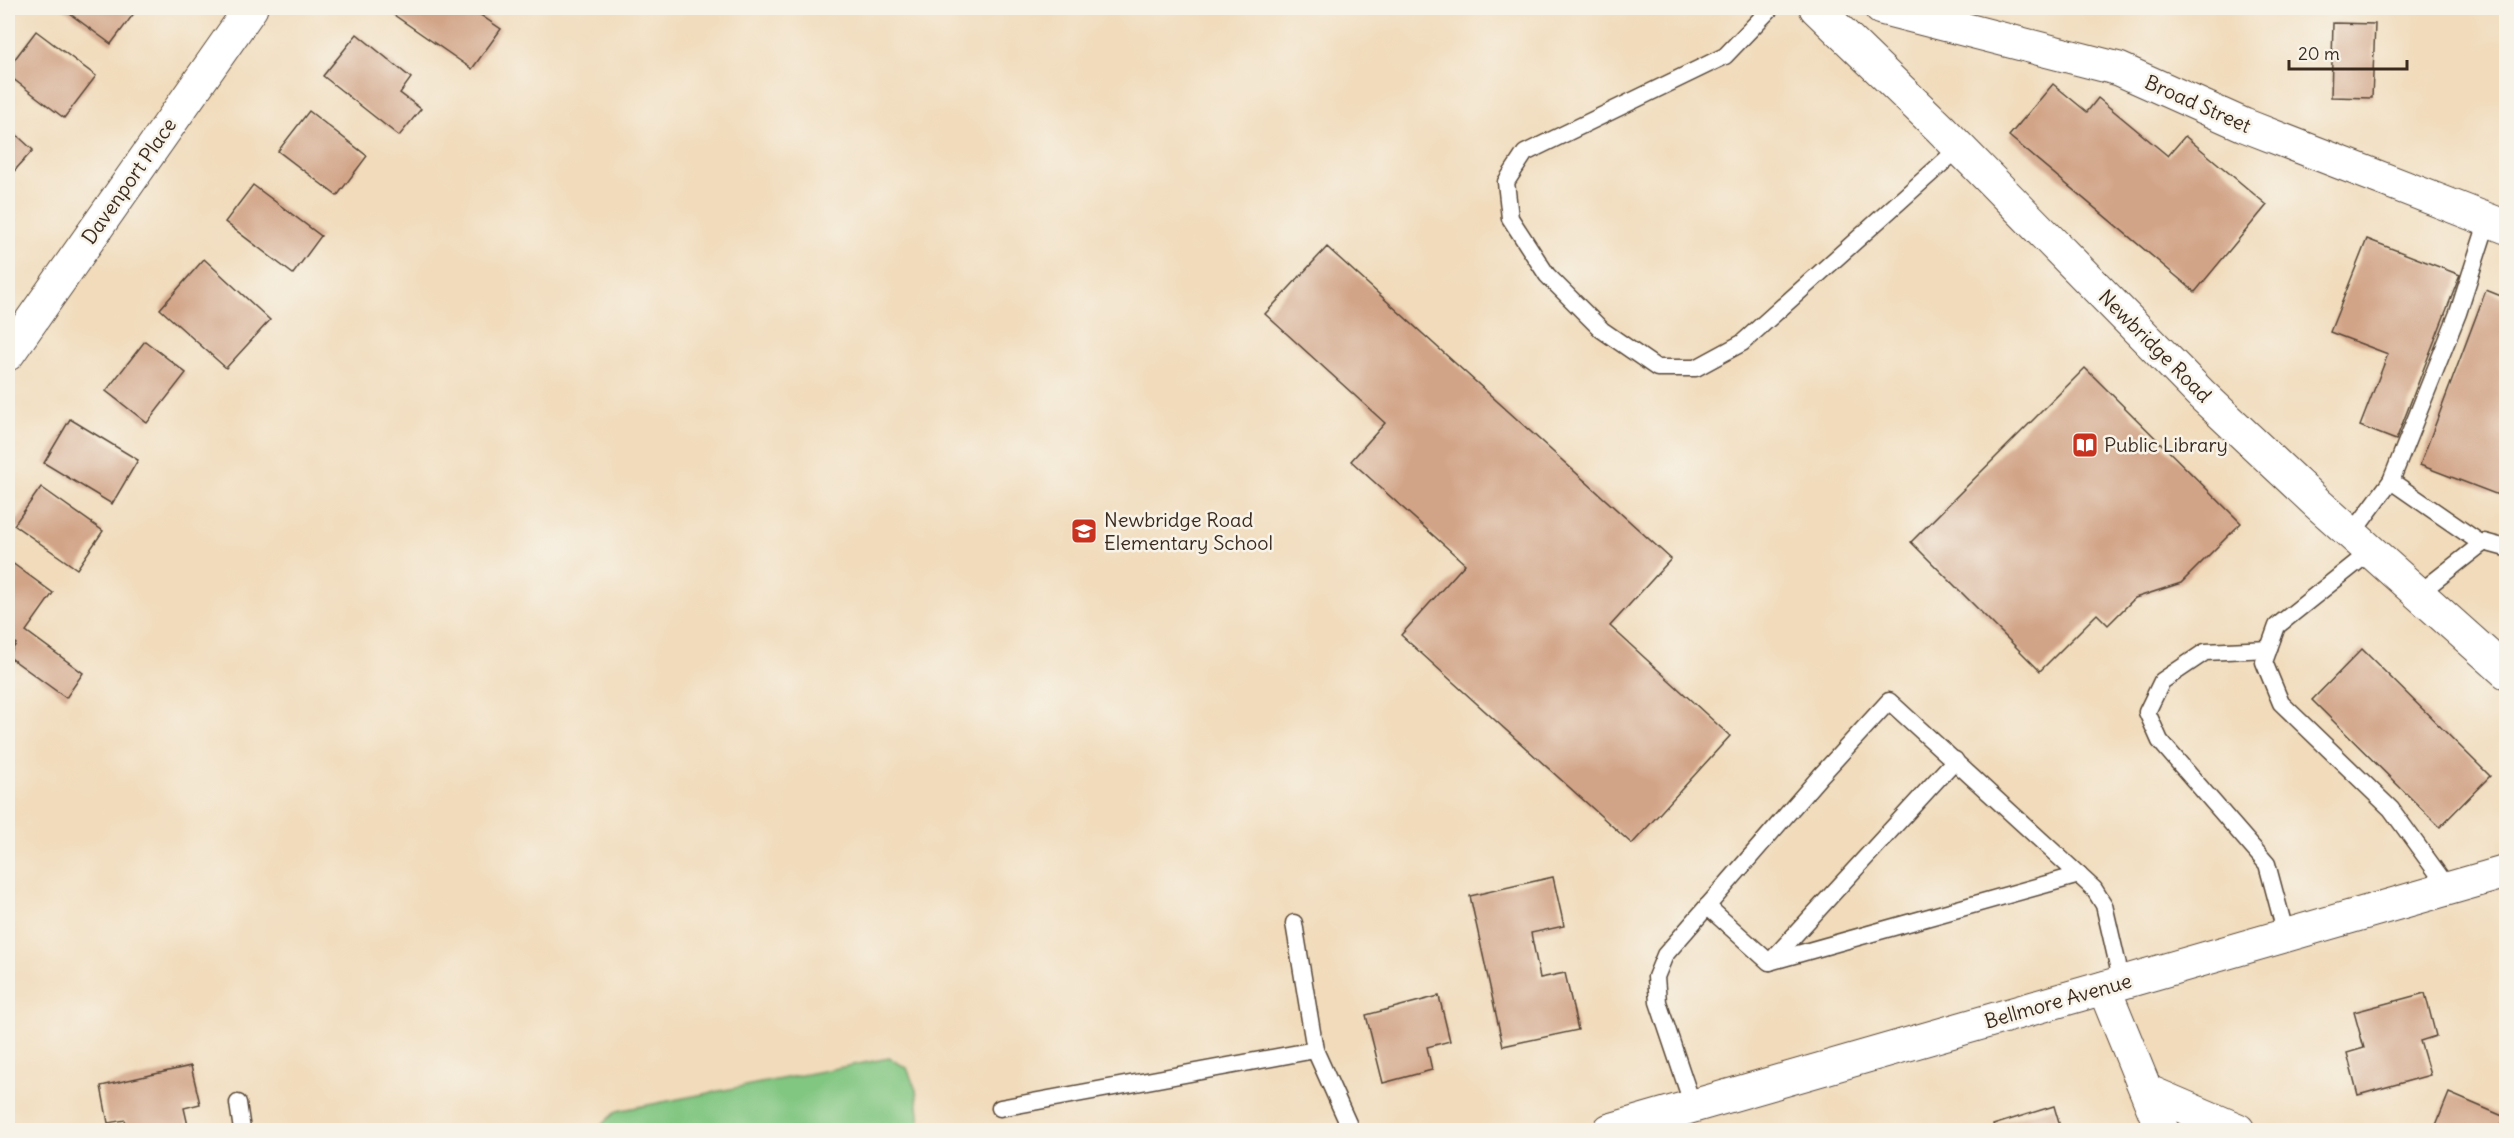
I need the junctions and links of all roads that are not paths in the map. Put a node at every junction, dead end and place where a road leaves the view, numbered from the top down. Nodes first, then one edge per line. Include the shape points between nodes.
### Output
1 (251, 8) edge
2 (1771, 8) edge
3 (1816, 8) edge
4 (1881, 8) edge
5 (1959, 148) junction
6 (2497, 223) edge
7 (8, 354) edge
8 (2391, 481) junction
9 (2361, 543) junction
10 (2481, 544) junction
11 (2506, 548) edge
12 (2418, 594) junction
13 (2269, 649) junction
14 (2506, 672) edge
15 (1954, 760) junction
16 (2506, 872) edge
17 (2079, 875) junction
18 (2449, 889) junction
19 (1707, 906) junction
20 (1294, 923) dead end
21 (2286, 935) junction
22 (1769, 962) junction
23 (2113, 985) junction
24 (1315, 1050) junction
25 (2147, 1091) junction
26 (238, 1102) dead end
27 (1000, 1108) dead end
28 (1680, 1117) edge
29 (242, 1131) edge
30 (1351, 1131) edge
31 (1610, 1131) edge
32 (2162, 1131) edge
33 (2238, 1131) edge

1 - 7 main road, Davenport Place
2 - 5 lane via 1725,56 1525,153 1506,182 1510,219 1547,275 1602,330 1657,368 1696,368 1742,343
3 - 5 main road, Newbridge Road
4 - 6 main road, Broad Street via 2119,69 2244,125
5 - 9 main road, Newbridge Road via 2202,395
6 - 8 lane
8 - 9 lane
8 - 10 lane
9 - 12 main road, Newbridge Road
9 - 13 lane via 2277,626
10 - 11 lane
10 - 12 lane
12 - 14 main road, Newbridge Road
13 - 18 lane via 2264,662 2281,703 2391,809
13 - 21 lane via 2205,652 2162,681 2147,712 2160,741 2267,864
15 - 17 lane
15 - 19 lane via 1889,701
15 - 22 lane
16 - 18 main road, Bellmore Avenue
17 - 22 lane
17 - 23 lane via 2104,905
18 - 21 main road, Bellmore Avenue
19 - 22 lane
19 - 28 lane via 1665,955 1656,977
20 - 24 lane
21 - 23 main road, Bellmore Avenue
23 - 25 main road
23 - 28 main road, Bellmore Avenue
24 - 27 lane
24 - 30 lane
25 - 32 main road
25 - 33 main road
26 - 29 lane
28 - 31 main road, Bellmore Avenue

